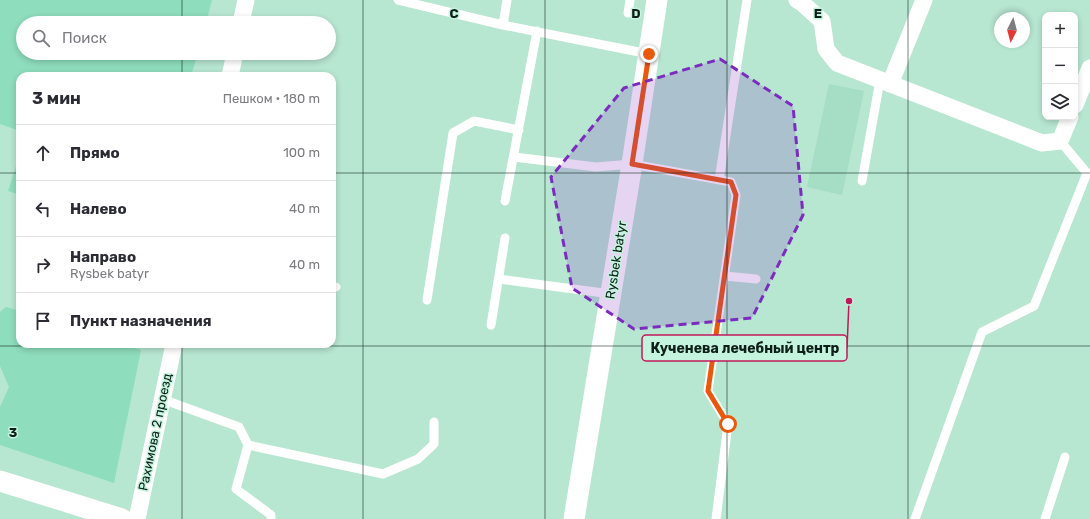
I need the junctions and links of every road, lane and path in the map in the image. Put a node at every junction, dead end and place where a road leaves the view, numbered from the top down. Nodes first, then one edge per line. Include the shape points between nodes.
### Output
1 (246, 0) edge
2 (398, 0) edge
3 (507, 0) edge
4 (630, 0) edge
5 (657, 0) edge
6 (747, 0) edge
7 (796, 0) edge
8 (924, 0) edge
9 (628, 13) dead end
10 (243, 16) edge
11 (503, 24) junction
12 (537, 31) junction
13 (649, 54) junction
14 (233, 60) edge
15 (1090, 68) edge
16 (231, 72) edge
17 (885, 82) junction
18 (1078, 98) edge
19 (1069, 120) edge
20 (519, 130) junction
21 (1060, 141) junction
22 (514, 157) junction
23 (632, 164) junction
24 (720, 180) junction
25 (862, 181) dead end
26 (505, 201) dead end
27 (505, 238) dead end
28 (724, 276) junction
29 (499, 279) junction
30 (756, 279) dead end
31 (611, 294) junction
32 (427, 300) dead end
33 (492, 325) dead end
34 (173, 348) edge
35 (162, 399) junction
36 (434, 422) dead end
37 (248, 445) junction
38 (1065, 457) dead end
39 (0, 481) edge
40 (122, 519) edge
41 (137, 519) edge
42 (271, 519) edge
43 (574, 519) edge
44 (716, 519) edge
45 (915, 519) edge
46 (1045, 519) edge

1 - 10 street
2 - 11 lane
3 - 11 lane
4 - 9 lane
5 - 13 street, Rysbek batyr
6 - 24 lane
7 - 17 street via 822,21 826,49 837,63
8 - 17 street
11 - 12 lane
12 - 13 lane
12 - 20 lane
13 - 23 street, Rysbek batyr
14 - 16 street
15 - 18 street
17 - 21 street via 1042,143
17 - 25 lane
19 - 21 street
20 - 22 lane
20 - 32 lane via 474,121 452,133
21 - 45 lane via 1087,173 1034,306 982,332
22 - 23 lane via 596,167
22 - 26 lane
23 - 24 lane
23 - 31 street, Rysbek batyr
24 - 28 lane via 731,182 736,195
27 - 29 lane
28 - 30 lane
28 - 44 lane via 708,391 728,424
29 - 31 lane
29 - 33 lane
31 - 43 street, Rysbek batyr
34 - 35 street, Рахимова 2 проезд
35 - 37 lane via 238,427
35 - 41 street, Рахимова 2 проезд
36 - 37 lane via 434,444 418,459 382,474
37 - 42 lane via 236,489 271,515
38 - 46 lane
39 - 40 street

